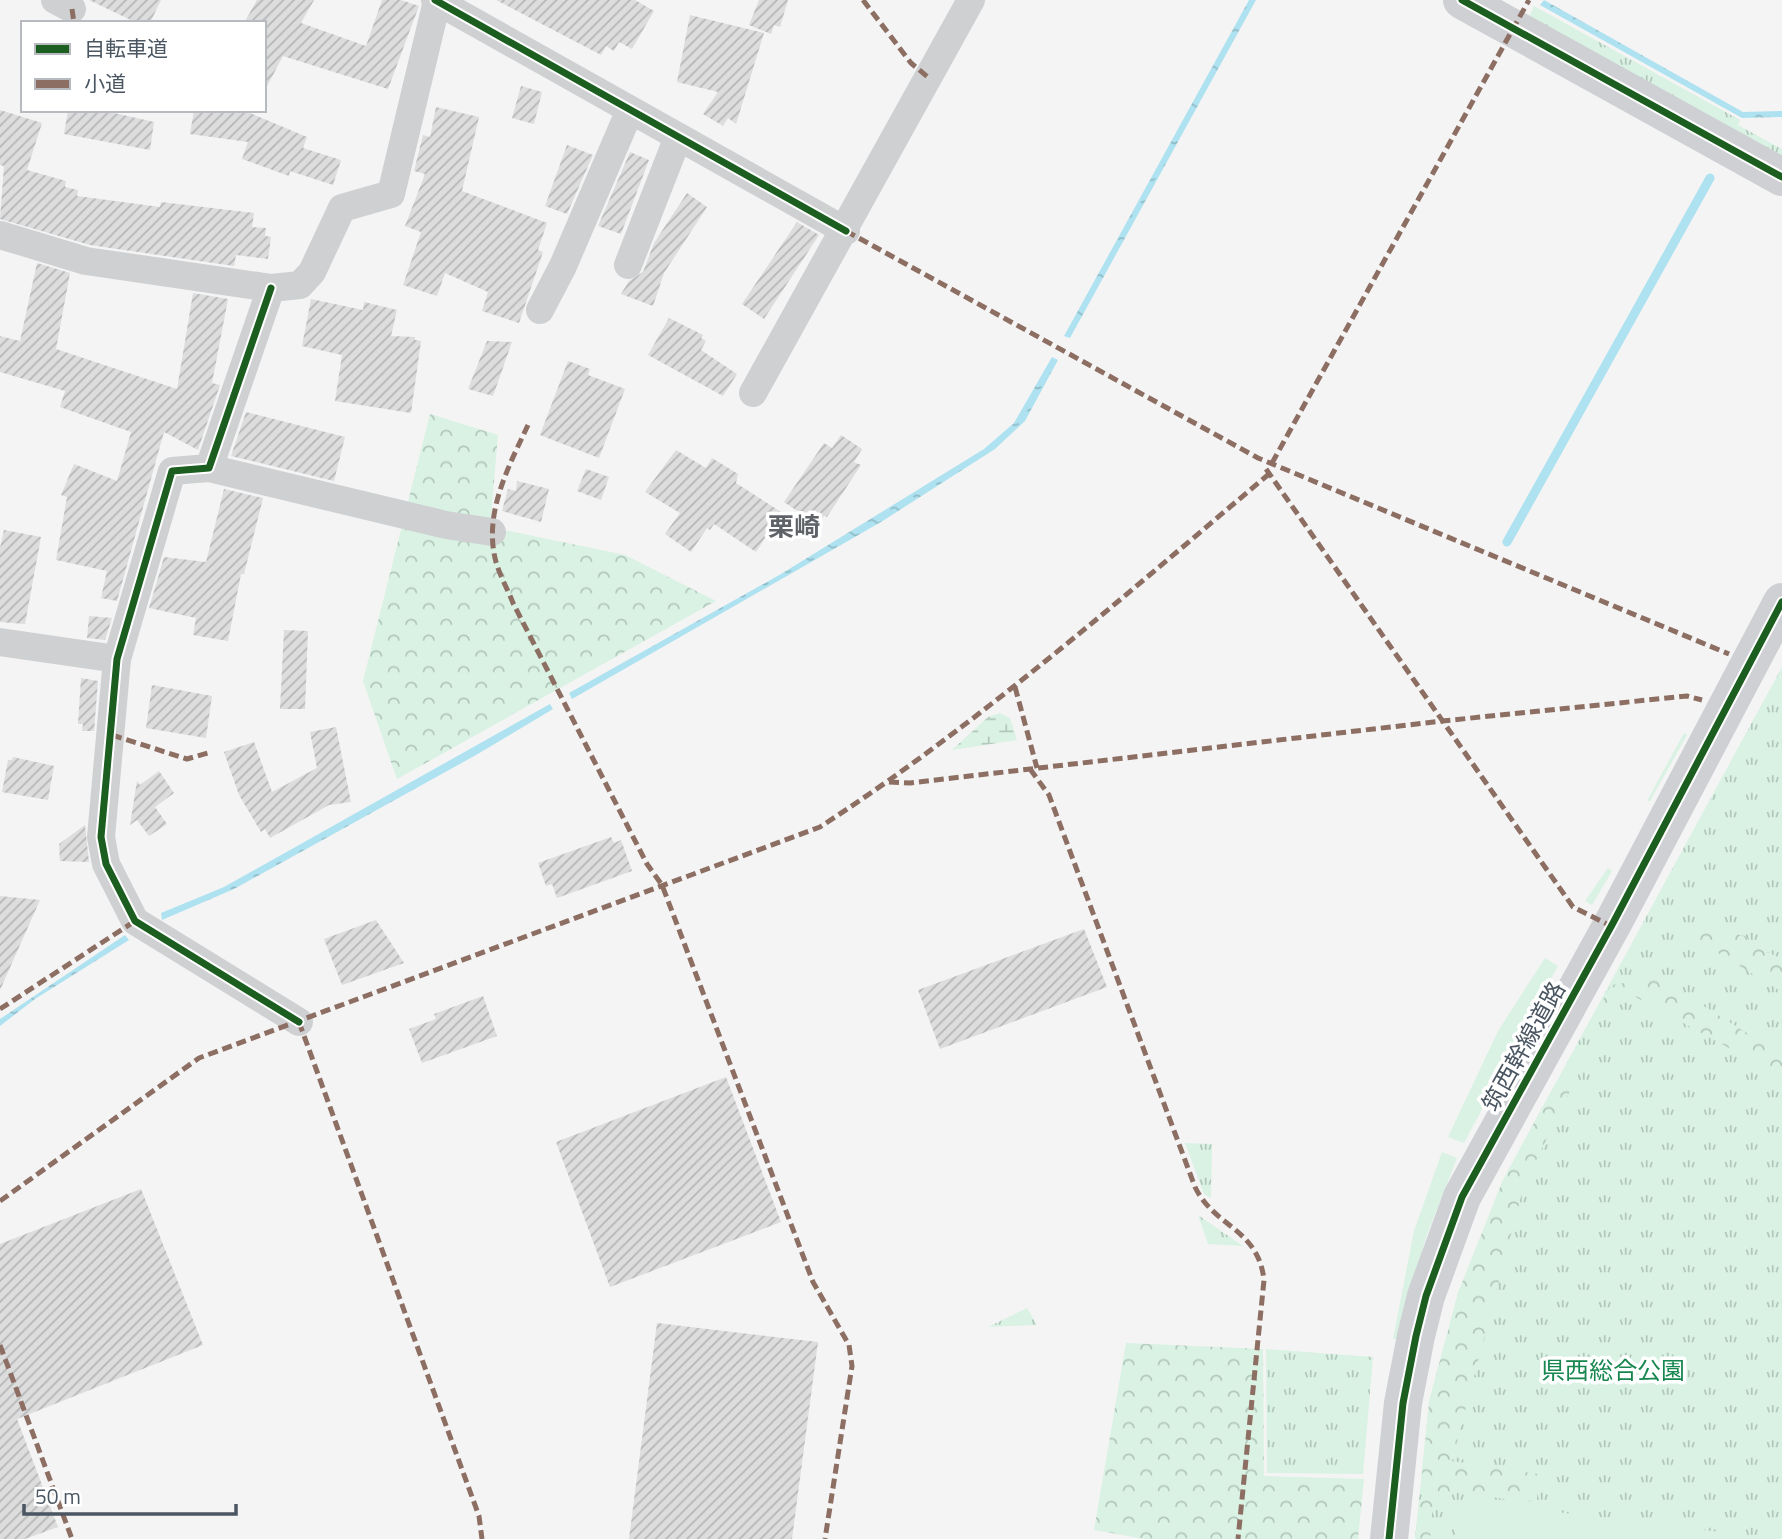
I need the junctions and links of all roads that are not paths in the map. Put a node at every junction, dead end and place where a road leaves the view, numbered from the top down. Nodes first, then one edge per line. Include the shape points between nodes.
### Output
1 (971, 0) edge
2 (1462, 0) edge
3 (436, 1) edge
4 (630, 110) junction
5 (678, 137) junction
6 (1782, 177) edge
7 (846, 231) junction
8 (0, 235) edge
9 (628, 265) dead end
10 (271, 288) junction
11 (540, 310) dead end
12 (753, 393) dead end
13 (209, 468) junction
14 (492, 532) dead end
15 (1782, 602) edge
16 (0, 642) edge
17 (117, 659) junction
18 (299, 1022) dead end
19 (1389, 1539) edge

1 - 7 street
2 - 6 street
3 - 4 street
3 - 10 street via 391,194 342,208 312,272 300,285
4 - 5 street
4 - 11 street
5 - 7 street
5 - 9 street
7 - 12 street
8 - 10 street via 86,261
10 - 13 street
13 - 14 street
13 - 17 street via 172,471
15 - 19 street, 筑西幹線道路 via 1462,1197 1416,1336 1403,1403
16 - 17 street
17 - 18 street via 103,799 101,837 106,864 135,921

